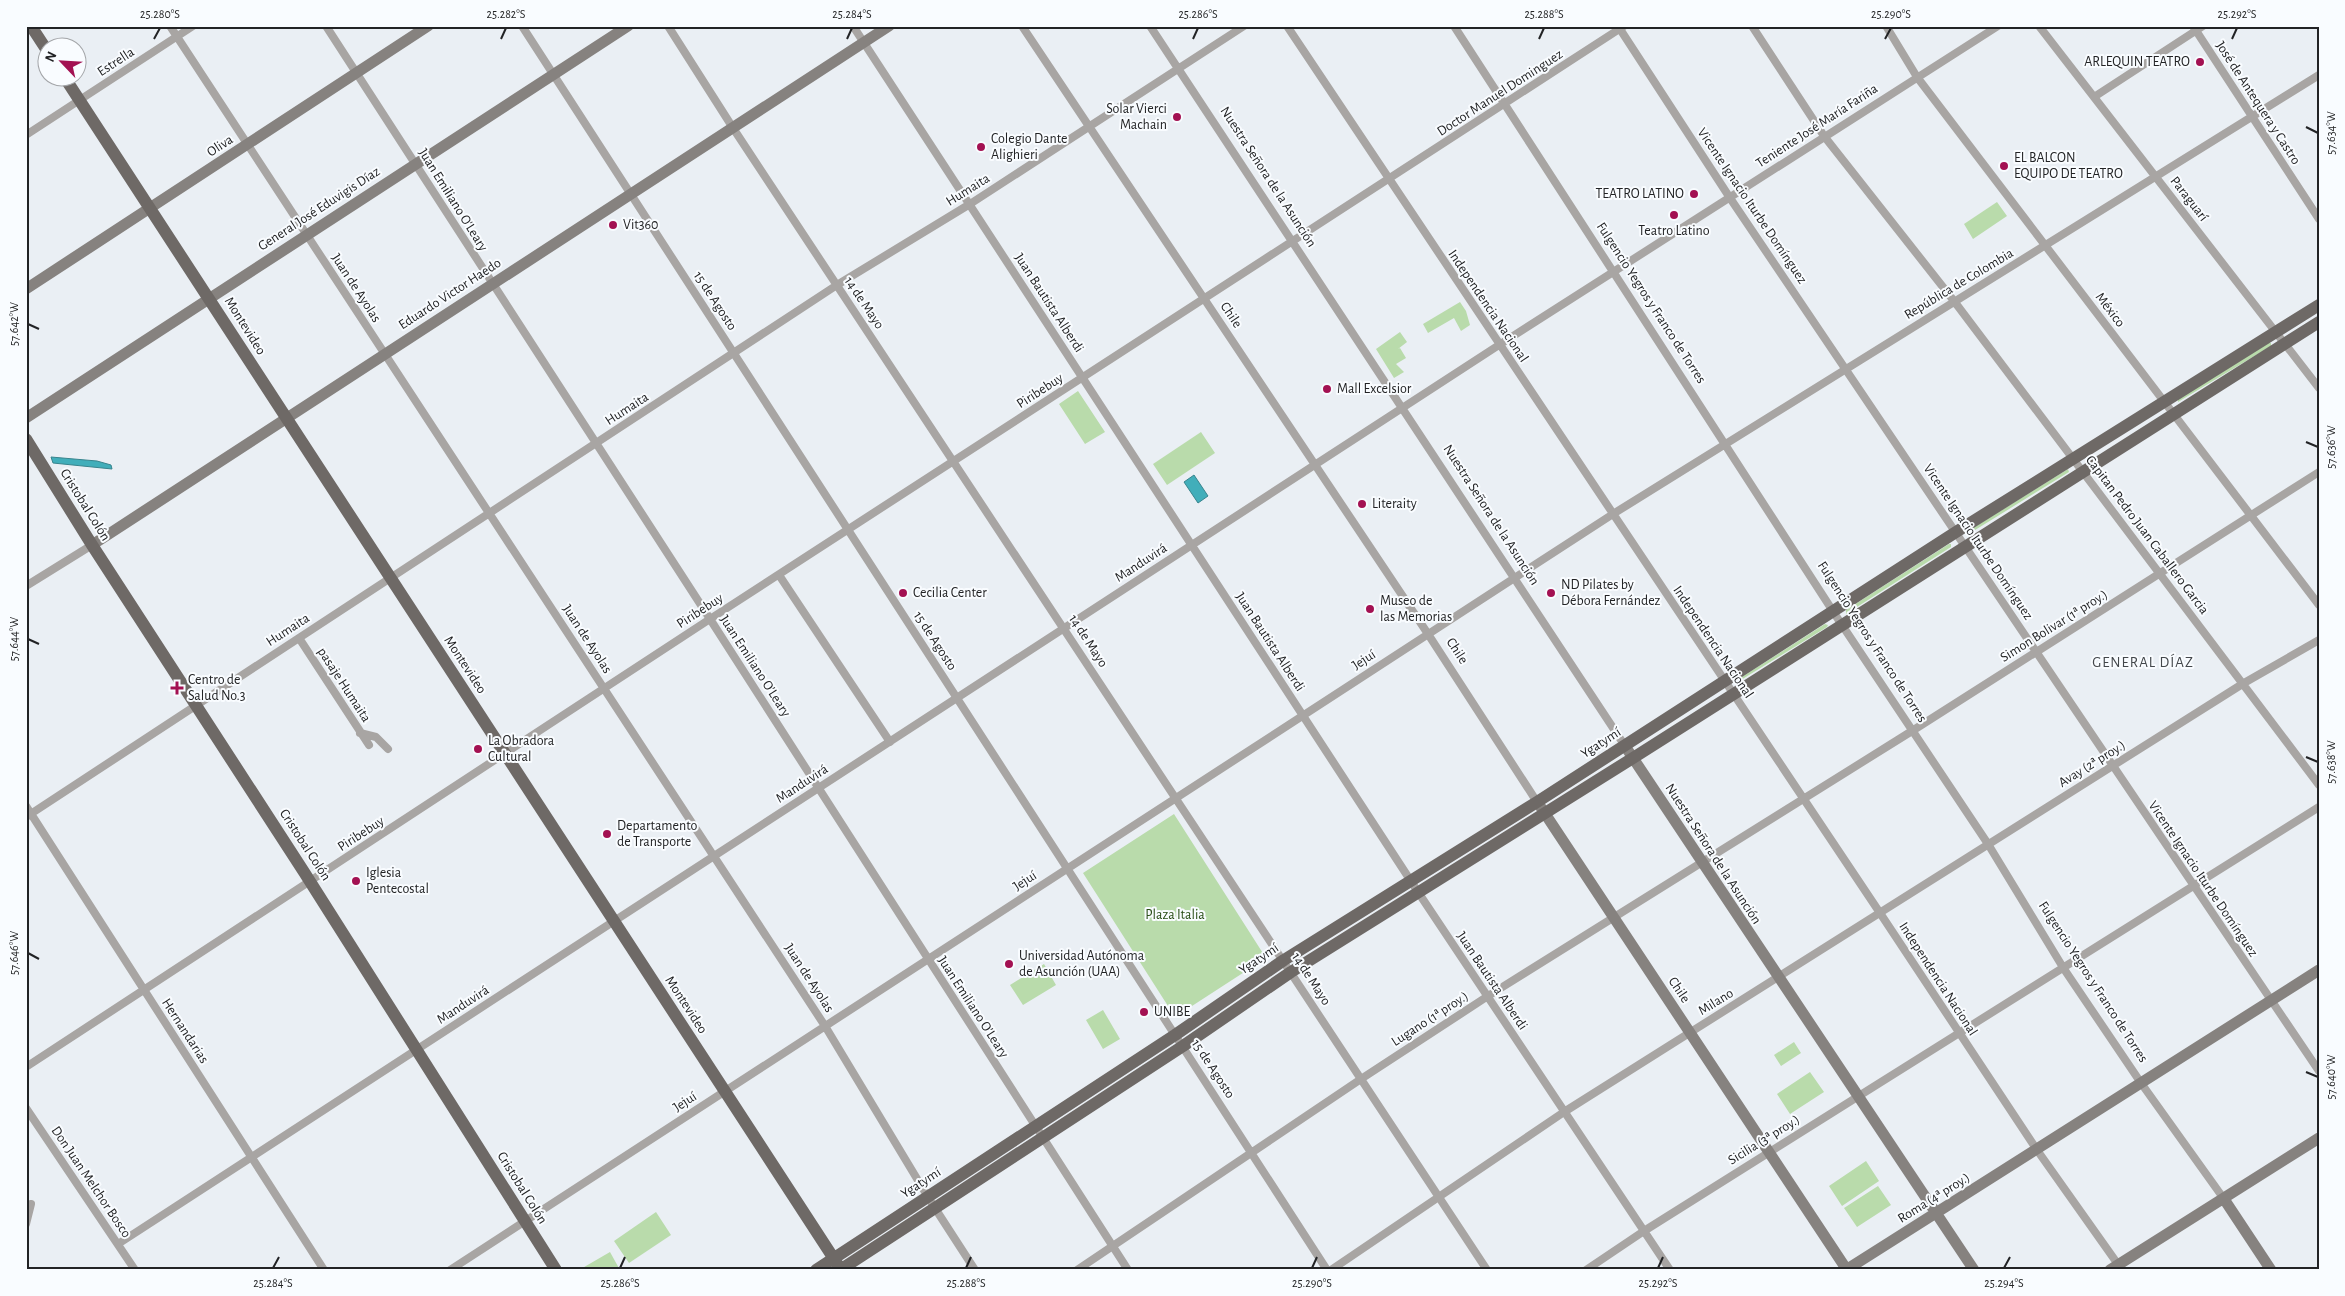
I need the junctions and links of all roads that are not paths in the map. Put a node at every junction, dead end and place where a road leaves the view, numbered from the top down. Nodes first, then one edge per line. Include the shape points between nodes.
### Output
1 (31, 26) edge
2 (170, 26) edge
3 (193, 26) edge
4 (326, 26) edge
5 (428, 26) edge
6 (522, 26) edge
7 (628, 26) edge
8 (668, 26) edge
9 (853, 26) edge
10 (889, 26) edge
11 (1022, 26) edge
12 (1150, 26) edge
13 (1244, 26) edge
14 (1286, 26) edge
15 (1454, 26) edge
16 (1752, 26) edge
17 (1886, 26) edge
18 (1998, 26) edge
19 (2039, 26) edge
20 (2203, 26) edge
21 (1621, 27) edge
22 (2195, 29) edge
23 (177, 37) junction
24 (39, 38) edge
25 (864, 42) junction
26 (1178, 69) junction
27 (356, 73) junction
28 (553, 75) junction
29 (2319, 75) edge
30 (1917, 77) junction
31 (72, 88) edge
32 (2094, 97) junction
33 (80, 101) junction
34 (1505, 105) junction
35 (2252, 117) junction
36 (1090, 127) junction
37 (733, 128) junction
38 (26, 136) edge
39 (1824, 136) junction
40 (248, 145) junction
41 (416, 164) junction
42 (2156, 177) junction
43 (1389, 180) junction
44 (631, 194) junction
45 (1730, 198) junction
46 (970, 204) junction
47 (150, 208) junction
48 (2319, 219) edge
49 (307, 235) junction
50 (1293, 243) junction
51 (2045, 246) junction
52 (1613, 272) junction
53 (492, 284) junction
54 (837, 285) junction
55 (26, 289) edge
56 (210, 298) junction
57 (1204, 300) junction
58 (1954, 301) junction
59 (2319, 305) edge
60 (2319, 322) edge
61 (2276, 333) junction
62 (2285, 344) junction
63 (1499, 345) junction
64 (734, 353) junction
65 (385, 354) junction
66 (1846, 368) junction
67 (1083, 378) junction
68 (2319, 388) edge
69 (2165, 402) junction
70 (1402, 408) junction
71 (2173, 413) junction
72 (26, 418) edge
73 (286, 418) junction
74 (26, 439) edge
75 (596, 444) junction
76 (1725, 444) junction
77 (2074, 459) junction
78 (954, 461) junction
79 (1314, 466) junction
80 (2084, 471) junction
81 (2319, 472) edge
82 (490, 514) junction
83 (1613, 514) junction
84 (2251, 515) junction
85 (848, 530) junction
86 (1956, 532) junction
87 (92, 545) junction
88 (1192, 545) junction
89 (1966, 546) junction
90 (2161, 573) junction
91 (779, 575) junction
92 (390, 578) junction
93 (1514, 578) junction
94 (26, 586) edge
95 (2319, 605) edge
96 (1833, 612) junction
97 (710, 619) junction
98 (1842, 624) junction
99 (1065, 628) junction
100 (1428, 634) junction
101 (298, 638) junction
102 (2319, 640) edge
103 (2036, 652) junction
104 (1724, 682) junction
105 (2244, 683) junction
106 (604, 689) junction
107 (1732, 694) junction
108 (957, 698) junction
109 (197, 704) junction
110 (1303, 715) junction
111 (1912, 731) junction
112 (360, 733) junction
113 (890, 742) junction
114 (369, 745) dead end
115 (1624, 746) junction
116 (388, 749) dead end
117 (505, 754) junction
118 (1633, 758) junction
119 (2112, 766) junction
120 (2319, 785) edge
121 (819, 788) junction
122 (1176, 797) junction
123 (1802, 799) junction
124 (1537, 802) junction
125 (26, 806) edge
126 (2319, 807) edge
127 (1545, 814) junction
128 (29, 815) edge
129 (1988, 844) junction
130 (714, 856) junction
131 (1701, 863) junction
132 (1068, 868) junction
133 (1410, 881) junction
134 (311, 882) junction
135 (2193, 886) junction
136 (1418, 892) junction
137 (1880, 913) junction
138 (1614, 918) junction
139 (614, 922) junction
140 (928, 959) junction
141 (1284, 960) junction
142 (2064, 969) junction
143 (2319, 970) edge
144 (1291, 972) junction
145 (1778, 978) junction
146 (143, 990) junction
147 (1488, 996) junction
148 (2270, 1000) junction
149 (825, 1026) junction
150 (1690, 1033) junction
151 (1958, 1034) junction
152 (1175, 1035) junction
153 (1183, 1046) junction
154 (418, 1050) junction
155 (26, 1066) edge
156 (2319, 1071) edge
157 (1361, 1078) junction
158 (2141, 1083) junction
159 (725, 1091) junction
160 (1857, 1096) junction
161 (26, 1108) edge
162 (1564, 1112) junction
163 (1035, 1126) junction
164 (1042, 1138) junction
165 (2319, 1138) edge
166 (2037, 1150) junction
167 (1252, 1152) junction
168 (1769, 1152) junction
169 (253, 1158) junction
170 (928, 1197) junction
171 (1439, 1197) junction
172 (2224, 1199) junction
173 (31, 1204) dead end
174 (935, 1208) junction
175 (1936, 1214) junction
176 (525, 1221) junction
177 (26, 1224) edge
178 (1644, 1231) junction
179 (118, 1244) junction
180 (1113, 1246) junction
181 (834, 1258) junction
182 (2117, 1268) edge
183 (135, 1270) edge
184 (324, 1270) edge
185 (450, 1270) edge
186 (556, 1270) edge
187 (816, 1270) edge
188 (840, 1270) edge
189 (975, 1270) edge
190 (1077, 1270) edge
191 (1128, 1270) edge
192 (1327, 1270) edge
193 (1331, 1270) edge
194 (1486, 1270) edge
195 (1586, 1270) edge
196 (1670, 1270) edge
197 (1847, 1270) edge
198 (1974, 1270) edge
199 (2271, 1270) edge

1 - 24 main road
2 - 23 street, Juan de Ayolas
3 - 23 street, Estrella
4 - 27 street, Juan Emiliano O'Leary
5 - 27 street, Oliva
6 - 28 street, 15 de Agosto
7 - 28 street, General José Eduvigis Díaz
8 - 37 street, 14 de Mayo
9 - 25 street, Juan Bautista Alberdi
10 - 25 street, Eduardo Victor Haedo
11 - 36 street, Chile
12 - 26 street, Nuestra Señora de la Asunción
13 - 26 street, Humaita
14 - 43 street, Independencia Nacional
15 - 34 street, Fulgencio Yegros y Franco de Torres
16 - 39 street, Capitan Pedro Juan Caballero Garcia
17 - 30 street, México
18 - 30 street, Teniente José María Fariña
19 - 32 street, Paraguarí
20 - 22 street
21 - 34 street, Doctor Manuel Dominguez
21 - 45 street, Vicente Ignacio Iturbe Domínguez
22 - 32 street
22 - 35 street, José de Antequera y Castro
23 - 33 street, Estrella
23 - 40 street, Juan de Ayolas
25 - 37 street, Eduardo Victor Haedo
25 - 46 street, Juan Bautista Alberdi
26 - 36 street, Humaita
26 - 50 street, Nuestra Señora de la Asunción
27 - 40 street, Oliva
27 - 41 street, Juan Emiliano O'Leary
28 - 41 street, General José Eduvigis Díaz
28 - 44 street, 15 de Agosto
29 - 35 street, República de Colombia
30 - 39 street, Teniente José María Fariña
30 - 51 street, México
31 - 33 main road, Montevideo
32 - 42 street, Paraguarí
33 - 38 street, Estrella
33 - 47 main road, Montevideo
34 - 43 street, Doctor Manuel Dominguez
34 - 52 street, Fulgencio Yegros y Franco de Torres
35 - 42 street, República de Colombia
35 - 48 street, José de Antequera y Castro
36 - 46 street, Humaita
36 - 57 street, Chile
37 - 44 street, Eduardo Victor Haedo
37 - 54 street, 14 de Mayo
39 - 45 street, Teniente José María Fariña
39 - 58 street, Capitan Pedro Juan Caballero Garcia
40 - 47 street, Oliva
40 - 49 street, Juan de Ayolas
41 - 49 street, General José Eduvigis Díaz
41 - 53 street, Juan Emiliano O'Leary
42 - 51 street, República de Colombia
42 - 61 street, Paraguarí
43 - 50 street, Piribebuy
43 - 63 street, Independencia Nacional
44 - 53 street, Eduardo Victor Haedo
44 - 64 street, 15 de Agosto
45 - 52 street, Teniente José María Fariña
45 - 66 street, Vicente Ignacio Iturbe Domínguez
46 - 54 street, Humaita
46 - 67 street, Juan Bautista Alberdi
47 - 55 street, Oliva
47 - 56 main road, Montevideo
49 - 56 street, General José Eduvigis Díaz
49 - 65 street, Juan de Ayolas
50 - 57 street, Piribebuy
50 - 70 street, Nuestra Señora de la Asunción
51 - 58 street, República de Colombia
51 - 69 street, México
52 - 63 street, Teniente José María Fariña
52 - 76 street, Fulgencio Yegros y Franco de Torres
53 - 65 street, Eduardo Victor Haedo
53 - 75 street, Juan Emiliano O'Leary
54 - 64 street, Humaita
54 - 78 street, 14 de Mayo
56 - 72 street, General José Eduvigis Díaz
56 - 73 main road, Montevideo
57 - 67 street, Piribebuy
57 - 79 street, Chile
58 - 66 street, República de Colombia
58 - 77 street, Capitan Pedro Juan Caballero Garcia
59 - 61 main road, Ygatymí
60 - 62 main road, Ygatymí
61 - 62 street, Paraguarí
61 - 69 main road, Ygatymí
62 - 68 street, Paraguarí
62 - 71 main road, Ygatymí
63 - 70 street, Manduvirá
63 - 83 street, Independencia Nacional
64 - 75 street, Humaita
64 - 85 street, 15 de Agosto
65 - 73 street, Eduardo Victor Haedo
65 - 82 street, Juan de Ayolas
66 - 76 street, República de Colombia
66 - 86 street, Vicente Ignacio Iturbe Domínguez
67 - 78 street, Piribebuy
67 - 88 street, Juan Bautista Alberdi
69 - 71 street, México
69 - 77 main road, Ygatymí
70 - 79 street, Manduvirá
70 - 93 street, Nuestra Señora de la Asunción
71 - 80 main road, Ygatymí
71 - 84 street, México
73 - 87 street, Eduardo Victor Haedo
73 - 92 main road, Montevideo
74 - 87 main road, Cristobal Colón
75 - 82 street, Humaita
75 - 97 street, Juan Emiliano O'Leary
76 - 83 street, República de Colombia
76 - 96 street, Fulgencio Yegros y Franco de Torres
77 - 80 street, Capitan Pedro Juan Caballero Garcia
77 - 86 main road, Ygatymí
78 - 85 street, Piribebuy
78 - 99 street, 14 de Mayo
79 - 88 street, Manduvirá
79 - 100 street, Chile
80 - 89 main road, Ygatymí
80 - 90 street, Capitan Pedro Juan Caballero Garcia
81 - 84 street, Simon Bolivar (1ª proy.)
82 - 92 street, Humaita
82 - 106 street, Juan de Ayolas
83 - 93 street, Jejuí
83 - 104 street, Independencia Nacional
84 - 90 street, Simon Bolivar (1ª proy.)
84 - 95 street, México
85 - 91 street, Piribebuy
85 - 108 street, 15 de Agosto
86 - 89 street, Vicente Ignacio Iturbe Domínguez
86 - 96 main road, Ygatymí
87 - 94 street, Eduardo Victor Haedo
87 - 109 main road, Cristobal Colón
88 - 99 street, Manduvirá
88 - 110 street, Juan Bautista Alberdi
89 - 98 main road, Ygatymí
89 - 103 street, Vicente Ignacio Iturbe Domínguez
90 - 103 street, Simon Bolivar (1ª proy.)
90 - 105 street, Capitan Pedro Juan Caballero Garcia
91 - 97 street, Piribebuy
91 - 113 street
92 - 101 street, Humaita
92 - 117 main road, Montevideo
93 - 100 street, Jejuí
93 - 115 street, Nuestra Señora de la Asunción
96 - 98 street, Fulgencio Yegros y Franco de Torres
96 - 104 main road, Ygatymí
97 - 106 street, Piribebuy
97 - 121 street, Juan Emiliano O'Leary
98 - 107 main road, Ygatymí
98 - 111 street, Fulgencio Yegros y Franco de Torres
99 - 108 street, Manduvirá
99 - 122 street, 14 de Mayo
100 - 110 street, Jejuí
100 - 124 street, Chile
101 - 109 street, Humaita
101 - 112 street, pasaje Humaita
102 - 105 street, Avay (2ª proy.)
103 - 111 street, Simon Bolivar (1ª proy.)
103 - 119 street, Vicente Ignacio Iturbe Domínguez
104 - 107 street, Independencia Nacional
104 - 115 main road, Ygatymí
105 - 119 street, Avay (2ª proy.)
105 - 120 street, Capitan Pedro Juan Caballero Garcia
106 - 117 street, Piribebuy
106 - 130 street, Juan de Ayolas
107 - 118 main road, Ygatymí
107 - 123 street, Independencia Nacional
108 - 113 street, Manduvirá
108 - 132 street, 15 de Agosto
109 - 128 street, Humaita
109 - 134 main road, Cristobal Colón
110 - 122 street, Jejuí
110 - 133 street, Juan Bautista Alberdi
111 - 123 street, Simon Bolivar (1ª proy.)
111 - 129 street, Fulgencio Yegros y Franco de Torres
112 - 114 street, pasaje Humaita
112 - 116 street via 376,736
113 - 121 street, Manduvirá
115 - 118 street, Nuestra Señora de la Asunción
115 - 124 main road, Ygatymí
117 - 134 street, Piribebuy
117 - 139 main road, Montevideo
118 - 127 main road, Ygatymí
118 - 131 street, Nuestra Señora de la Asunción
119 - 129 street, Avay (2ª proy.)
119 - 135 street, Vicente Ignacio Iturbe Domínguez
121 - 130 street, Manduvirá
121 - 140 street, Juan Emiliano O'Leary
122 - 132 street, Jejuí
122 - 141 street, 14 de Mayo
123 - 131 street, Lugano (1ª proy.)
123 - 137 street, Independencia Nacional
124 - 127 street, Chile
124 - 133 main road, Ygatymí
125 - 128 street, Hernandarias
126 - 135 street, Sicilia (3ª proy.)
127 - 136 main road, Ygatymí
127 - 138 street, Chile
128 - 146 street, Hernandarias
129 - 137 street, Avay (2ª proy.)
129 - 142 street, Fulgencio Yegros y Franco de Torres
130 - 139 street, Manduvirá
130 - 149 street, Juan de Ayolas
131 - 138 street, Lugano (1ª proy.)
131 - 145 street, Nuestra Señora de la Asunción
132 - 140 street, Jejuí
132 - 152 street, 15 de Agosto
133 - 136 street, Juan Bautista Alberdi
133 - 141 main road, Ygatymí
134 - 146 street, Piribebuy
134 - 154 main road, Cristobal Colón
135 - 142 street, Sicilia (3ª proy.)
135 - 148 street, Vicente Ignacio Iturbe Domínguez
136 - 144 main road, Ygatymí
136 - 147 street, Juan Bautista Alberdi
137 - 145 street, Milano
137 - 151 street, Independencia Nacional
138 - 147 street, Lugano (1ª proy.)
138 - 150 street, Chile
139 - 154 street, Manduvirá
139 - 159 main road, Montevideo
140 - 149 street, Jejuí
140 - 163 street, Juan Emiliano O'Leary
141 - 144 street, 14 de Mayo
141 - 152 main road, Ygatymí
142 - 151 street, Sicilia (3ª proy.)
142 - 158 street, Fulgencio Yegros y Franco de Torres
143 - 148 street, Roma (4ª proy.)
144 - 153 main road, Ygatymí
144 - 157 street, 14 de Mayo
145 - 150 street, Milano
145 - 160 street, Nuestra Señora de la Asunción
146 - 155 street, Piribebuy
146 - 169 street, Hernandarias
147 - 157 street, Lugano (1ª proy.)
147 - 162 street, Juan Bautista Alberdi
148 - 156 street, Vicente Ignacio Iturbe Domínguez
148 - 158 street, Roma (4ª proy.)
149 - 159 street, Jejuí
149 - 170 street, Juan de Ayolas
150 - 162 street, Milano
150 - 168 street, Chile
151 - 160 street, Sicilia (3ª proy.)
151 - 166 street, Independencia Nacional
152 - 153 street, 15 de Agosto
152 - 163 main road, Ygatymí
153 - 164 main road, Ygatymí
153 - 167 street, 15 de Agosto
154 - 169 street, Manduvirá
154 - 176 main road, Cristobal Colón
157 - 167 street, Lugano (1ª proy.)
157 - 171 street, 14 de Mayo
158 - 166 street, Roma (4ª proy.)
158 - 172 street, Fulgencio Yegros y Franco de Torres
159 - 176 street, Jejuí
159 - 181 main road, Montevideo
160 - 168 street, Sicilia (3ª proy.)
160 - 175 street, Nuestra Señora de la Asunción
161 - 179 street, Don Juan Melchor Bosco
162 - 171 street, Milano
162 - 178 street, Juan Bautista Alberdi
163 - 164 street, Juan Emiliano O'Leary
163 - 170 main road, Ygatymí
164 - 174 main road, Ygatymí
164 - 180 street, Juan Emiliano O'Leary
165 - 172 street
166 - 175 street, Roma (4ª proy.)
166 - 182 street, Independencia Nacional
167 - 180 street, Lugano (1ª proy.)
167 - 192 street, 15 de Agosto
168 - 178 street, Sicilia (3ª proy.)
168 - 197 street, Chile
169 - 179 street, Manduvirá
169 - 184 street, Hernandarias
170 - 174 street, Juan de Ayolas
170 - 181 main road, Ygatymí
171 - 193 street, Milano
171 - 194 street, 14 de Mayo
172 - 182 street
172 - 199 street, Fulgencio Yegros y Franco de Torres
173 - 177 street
174 - 188 main road, Ygatymí
174 - 189 street, Juan de Ayolas
175 - 197 street, Roma (4ª proy.)
175 - 198 street, Nuestra Señora de la Asunción
176 - 185 street, Jejuí
176 - 186 main road, Cristobal Colón
178 - 195 street, Sicilia (3ª proy.)
178 - 196 street, Juan Bautista Alberdi
179 - 183 street, Don Juan Melchor Bosco
180 - 190 street, Lugano (1ª proy.)
180 - 191 street, Juan Emiliano O'Leary
181 - 187 main road, Ygatymí
181 - 188 main road, Montevideo

